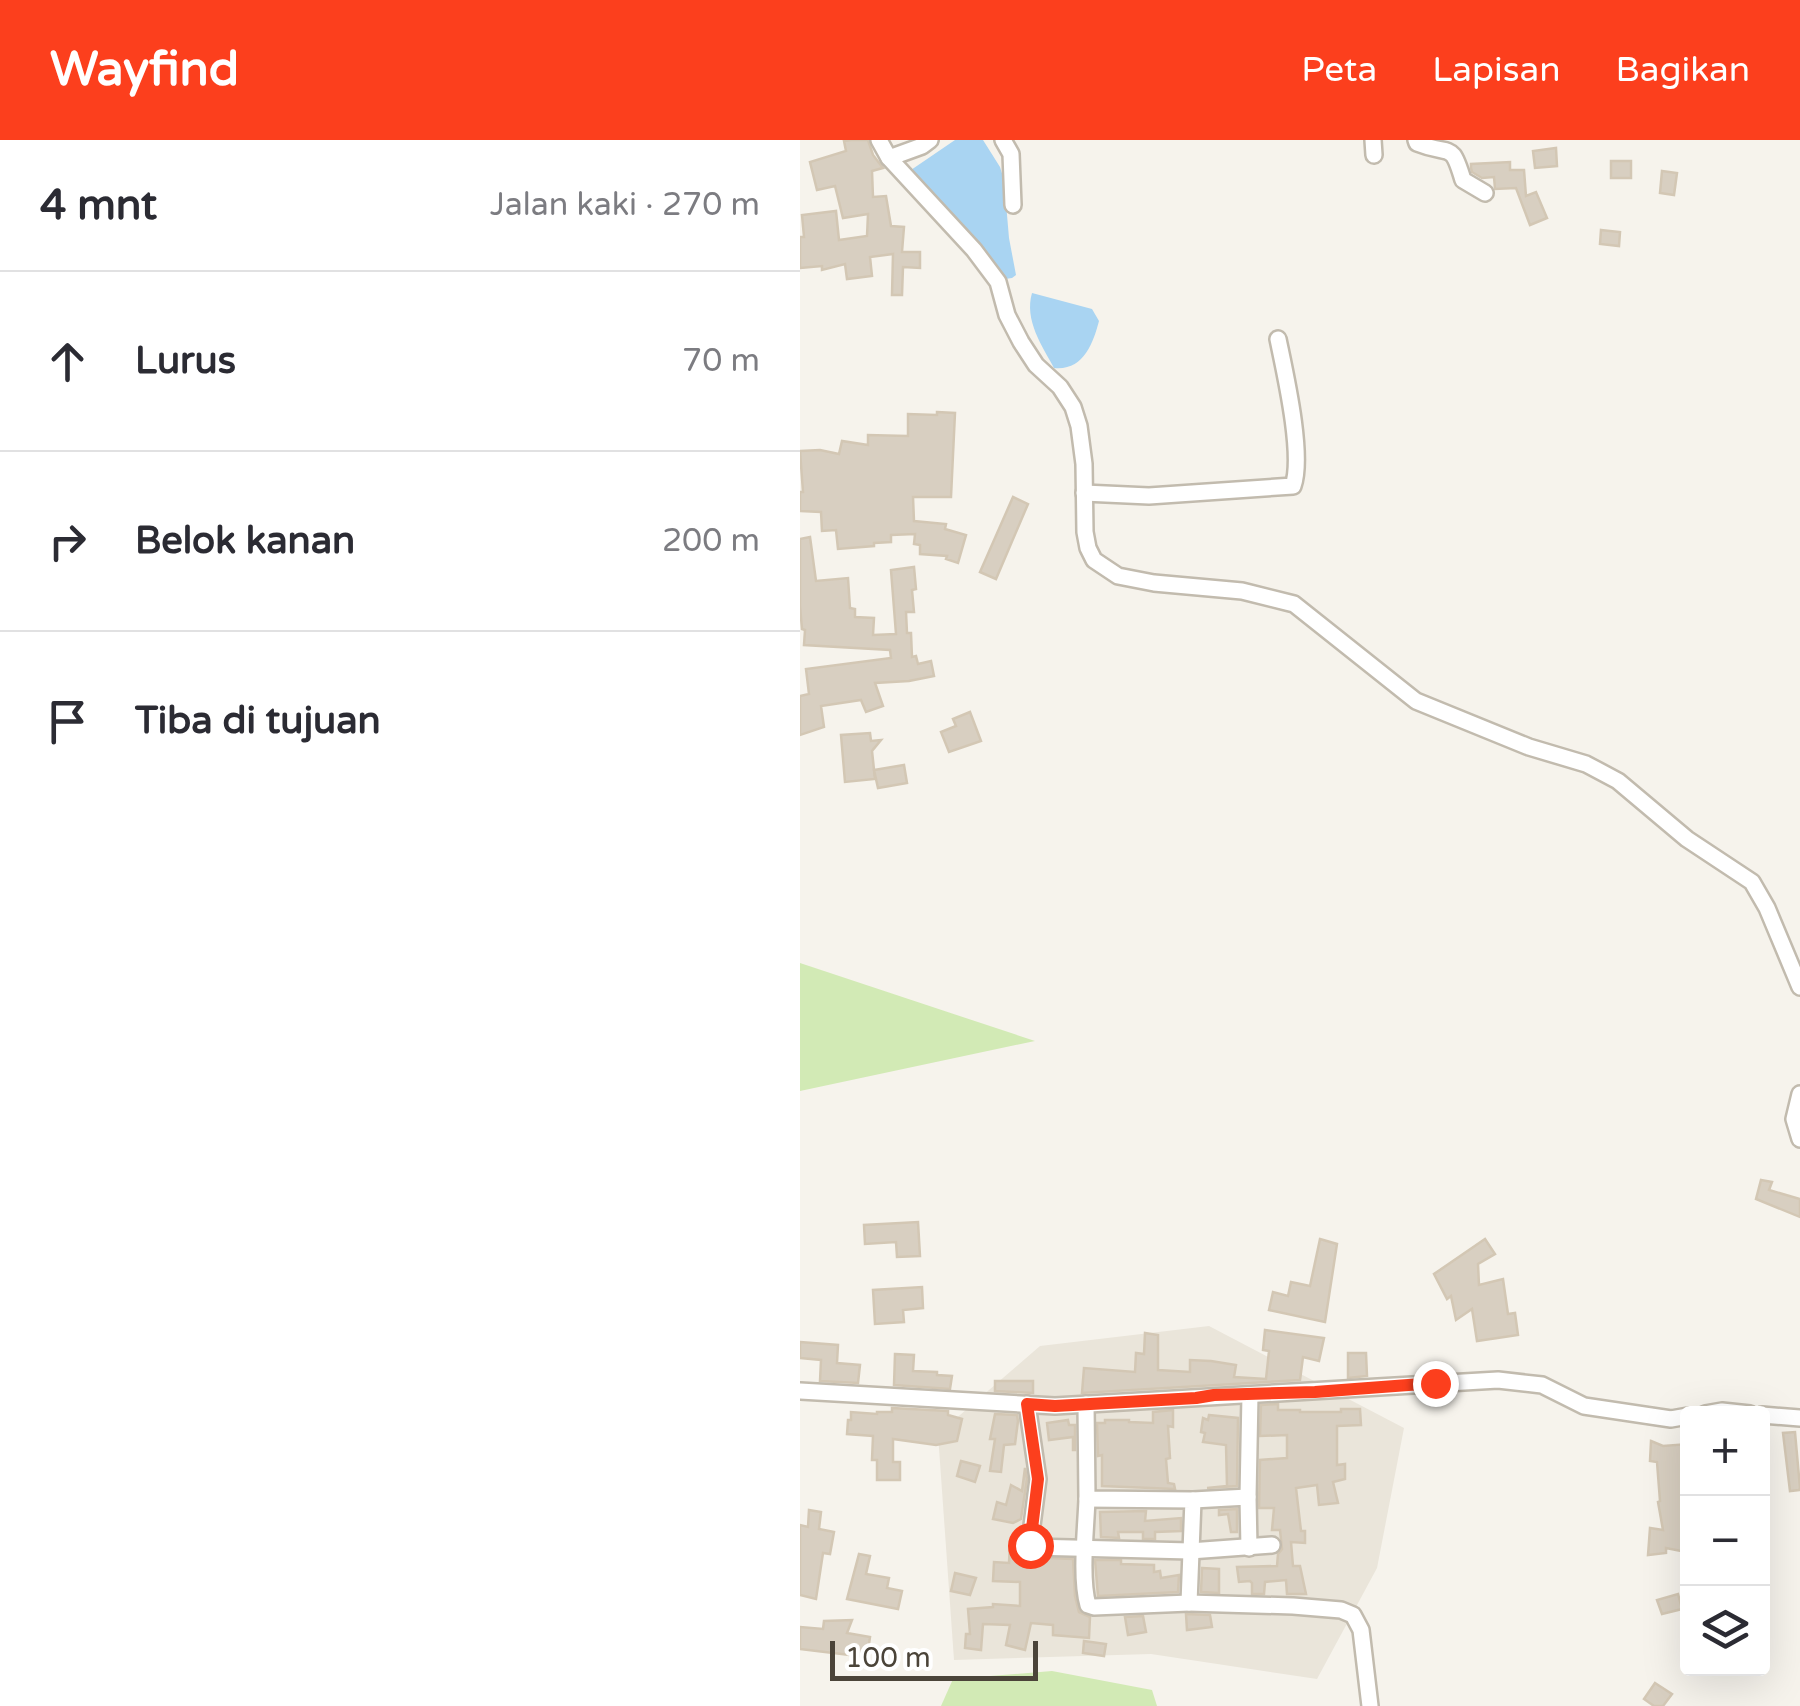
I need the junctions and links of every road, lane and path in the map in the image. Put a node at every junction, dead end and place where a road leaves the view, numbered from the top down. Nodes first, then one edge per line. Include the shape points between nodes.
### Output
1 (879, 140) edge
2 (930, 140) edge
3 (1003, 140) edge
4 (1416, 140) edge
5 (889, 158) junction
6 (1485, 193) dead end
7 (1012, 205) dead end
8 (1278, 338) dead end
9 (1084, 493) junction
10 (1800, 987) edge
11 (1800, 1094) edge
12 (1800, 1139) edge
13 (800, 1391) edge
14 (1250, 1394) junction
15 (1027, 1404) junction
16 (1086, 1404) junction
17 (1770, 1416) edge
18 (1680, 1417) edge
19 (1800, 1418) edge
20 (1248, 1497) junction
21 (1087, 1499) junction
22 (1192, 1500) junction
23 (1272, 1545) dead end
24 (1249, 1548) junction
25 (1085, 1550) junction
26 (1190, 1551) junction
27 (1188, 1603) junction
28 (1370, 1706) edge

1 - 5 street
2 - 5 street
3 - 7 street via 1010,154
4 - 6 street via 1449,148 1463,180
5 - 9 street via 998,282 1021,342 1073,407
8 - 9 street via 1292,416 1293,486 1148,496
9 - 10 street via 1088,548 1118,576 1294,604 1416,701 1618,781 1752,882
11 - 12 street via 1794,1119
13 - 15 street
14 - 16 street
14 - 18 street via 1498,1380 1542,1385 1584,1406
14 - 20 street
15 - 16 street
15 - 25 street via 1038,1479 1030,1545
16 - 21 street
17 - 19 street
20 - 22 street
20 - 24 street
21 - 22 street
21 - 25 street
22 - 26 street
23 - 24 street
24 - 26 street
25 - 26 street
25 - 27 street via 1091,1607
26 - 27 street
27 - 28 street via 1353,1615 1361,1630

